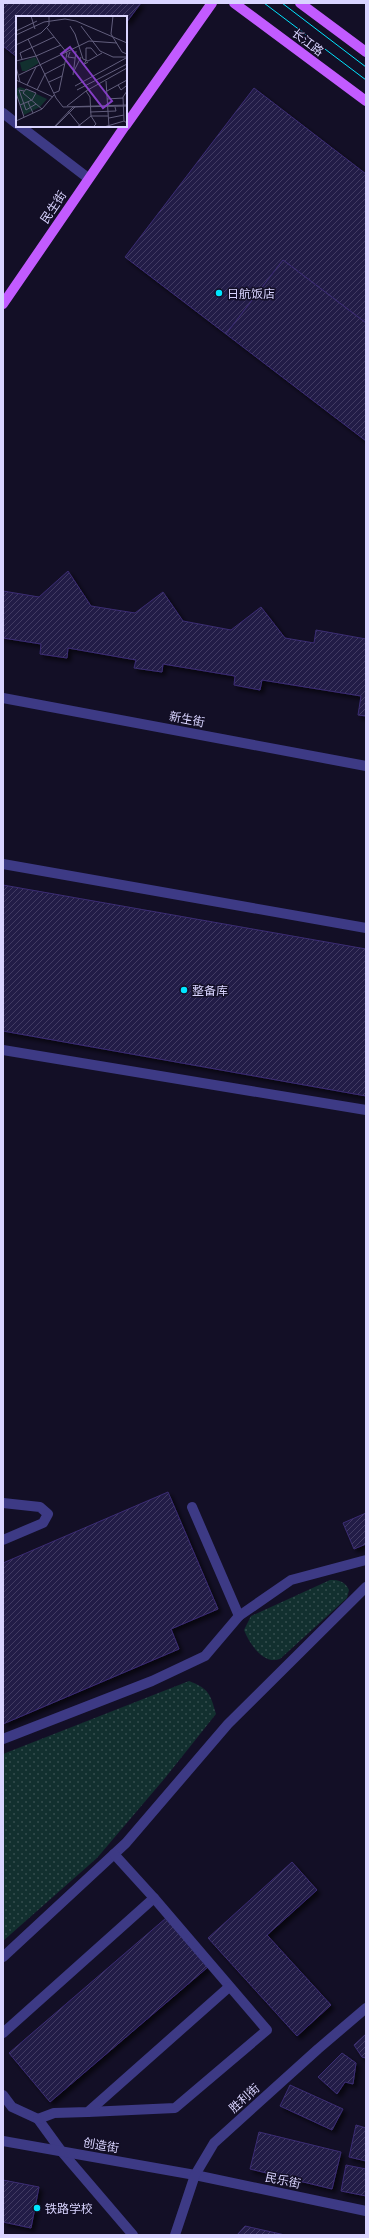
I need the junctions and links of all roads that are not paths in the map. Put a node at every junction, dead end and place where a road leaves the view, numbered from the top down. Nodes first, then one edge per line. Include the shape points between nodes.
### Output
1 (212, 3) edge
2 (234, 3) edge
3 (300, 3) edge
4 (366, 52) edge
5 (366, 101) edge
6 (3, 113) edge
7 (16, 123) edge
8 (127, 125) edge
9 (21, 127) edge
10 (125, 127) edge
11 (88, 178) junction
12 (3, 304) edge
13 (3, 698) edge
14 (366, 766) edge
15 (3, 864) edge
16 (366, 928) edge
17 (3, 1050) edge
18 (366, 1110) edge
19 (3, 1503) edge
20 (192, 1507) dead end
21 (3, 1540) edge
22 (366, 1560) edge
23 (366, 1587) edge
24 (239, 1616) junction
25 (3, 1739) edge
26 (114, 1854) junction
27 (154, 1898) junction
28 (3, 1958) edge
29 (229, 1987) junction
30 (366, 2008) edge
31 (3, 2033) edge
32 (3, 2095) edge
33 (88, 2112) junction
34 (38, 2119) junction
35 (3, 2142) edge
36 (62, 2152) junction
37 (195, 2175) junction
38 (366, 2211) edge
39 (175, 2234) edge
40 (133, 2235) edge

1 - 8 main road, 民生街
2 - 5 main road, 长江路
3 - 4 main road
6 - 7 street
9 - 11 street
10 - 11 main road, 民生街
11 - 12 main road, 民生街
13 - 14 street, 新生街
15 - 16 street
17 - 18 street
19 - 21 street via 40,1508 48,1514 43,1524
20 - 24 street
22 - 24 street via 291,1580
23 - 26 street via 228,1724
24 - 25 street via 204,1656 152,1681
26 - 27 street
26 - 28 street
27 - 29 street
27 - 31 street
29 - 33 street
29 - 33 street via 267,2030 175,2108
30 - 37 street, 胜利街 via 214,2143
32 - 34 street via 12,2107
33 - 34 street via 54,2113
34 - 36 street
35 - 36 street, 创造街
36 - 37 street, 创造街
36 - 40 street
37 - 38 street, 民乐街
37 - 39 street, 胜利街

